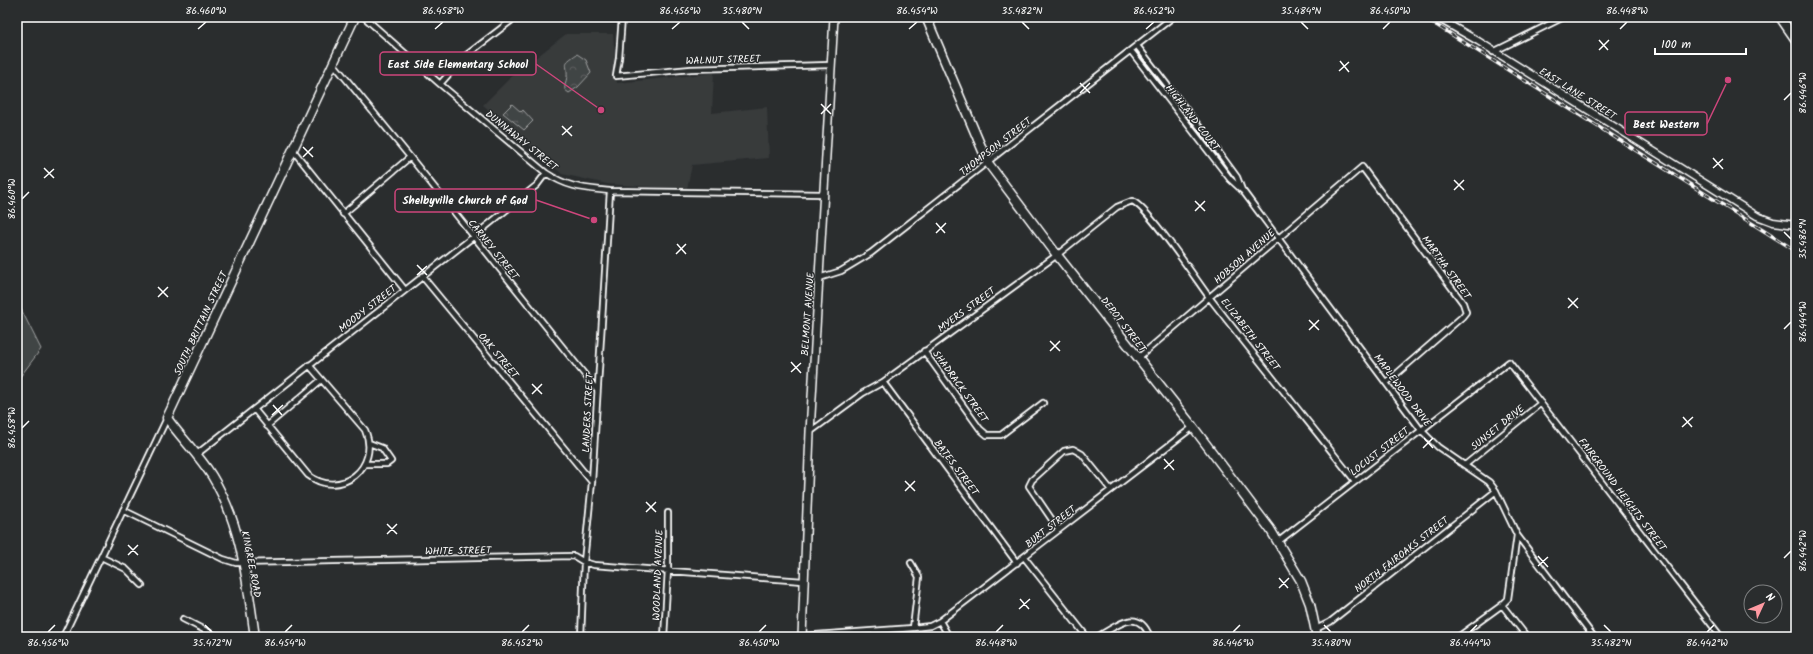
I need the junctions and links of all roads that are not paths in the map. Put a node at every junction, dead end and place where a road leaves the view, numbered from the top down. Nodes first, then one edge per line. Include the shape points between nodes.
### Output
1 (355, 17) edge
2 (364, 17) edge
3 (516, 17) edge
4 (622, 17) edge
5 (834, 17) edge
6 (926, 17) edge
7 (1174, 17) edge
8 (1436, 17) edge
9 (1564, 17) edge
10 (1780, 17) edge
11 (1796, 40) edge
12 (1138, 47) junction
13 (1131, 51) junction
14 (1493, 52) junction
15 (333, 63) junction
16 (831, 64) junction
17 (440, 84) junction
18 (292, 149) junction
19 (410, 157) junction
20 (988, 163) junction
21 (1362, 167) joint
22 (546, 173) junction
23 (610, 191) junction
24 (1243, 191) junction
25 (824, 194) junction
26 (1132, 201) joint
27 (343, 214) junction
28 (1796, 225) edge
29 (473, 237) junction
30 (1278, 238) junction
31 (1056, 255) junction
32 (422, 276) junction
33 (819, 278) junction
34 (405, 290) junction
35 (1210, 297) junction
36 (924, 351) junction
37 (1138, 358) junction
38 (1509, 362) joint
39 (309, 365) junction
40 (322, 380) junction
41 (883, 382) junction
42 (1386, 384) junction
43 (596, 390) junction
44 (1043, 403) dead end
45 (1541, 403) junction
46 (254, 409) junction
47 (167, 418) junction
48 (267, 426) junction
49 (1193, 427) junction
50 (1421, 430) junction
51 (810, 432) junction
52 (369, 443) junction
53 (197, 454) junction
54 (366, 464) junction
55 (1465, 465) junction
56 (1355, 481) junction
57 (592, 482) junction
58 (1111, 490) junction
59 (1496, 491) junction
60 (123, 510) junction
61 (668, 513) dead end
62 (1059, 530) junction
63 (1517, 535) junction
64 (1279, 541) junction
65 (101, 557) junction
66 (1024, 557) junction
67 (584, 562) junction
68 (244, 563) junction
69 (911, 563) dead end
70 (1017, 563) junction
71 (668, 570) junction
72 (803, 581) junction
73 (142, 585) dead end
74 (1502, 605) junction
75 (183, 619) dead end
76 (940, 621) junction
77 (913, 628) junction
78 (1316, 633) edge
79 (63, 635) edge
80 (70, 637) edge
81 (218, 637) edge
82 (255, 637) edge
83 (580, 637) edge
84 (664, 637) edge
85 (802, 637) edge
86 (949, 637) edge
87 (1087, 637) edge
88 (1098, 637) edge
89 (1150, 637) edge
90 (1458, 637) edge
91 (1527, 637) edge
92 (1594, 637) edge
93 (1721, 637) edge

1 - 15 main road, SOUTH BRITTAIN STREET
2 - 17 street, DUNNAWAY STREET
3 - 17 street via 464,58
4 - 16 street, WALNUT STREET via 616,76 692,69
5 - 16 main road, BELMONT AVENUE
6 - 20 main road, DEPOT STREET
7 - 12 street, THOMPSON STREET
8 - 14 street, EAST LANE STREET
9 - 14 street
10 - 11 main road
12 - 13 street, THOMPSON STREET
12 - 24 street, HIGHLAND COURT via 1226,162
13 - 20 street, THOMPSON STREET
13 - 24 street, HIGHLAND COURT via 1230,179
14 - 28 street, EAST LANE STREET via 1757,216 1773,222
15 - 18 main road, SOUTH BRITTAIN STREET
15 - 19 street, CARNEY STREET
16 - 25 main road, BELMONT AVENUE
17 - 22 street, DUNNAWAY STREET
18 - 27 street
18 - 47 main road, SOUTH BRITTAIN STREET
19 - 27 street
19 - 29 street, CARNEY STREET
20 - 31 main road, DEPOT STREET
20 - 33 street, THOMPSON STREET via 871,253 841,270
21 - 30 street, HOBSON AVENUE
21 - 42 street, MARTHA STREET via 1463,303 1466,312
22 - 23 street, DUNNAWAY STREET via 570,186
22 - 29 street, MOODY STREET via 537,185
23 - 25 street, DUNNAWAY STREET
23 - 43 street, LANDERS STREET
24 - 30 street, HIGHLAND COURT
25 - 33 main road, BELMONT AVENUE
26 - 31 street, MYERS STREET via 1117,207
26 - 35 street, ELIZABETH STREET via 1138,203
27 - 34 street
29 - 32 street, MOODY STREET
29 - 43 street, CARNEY STREET
30 - 35 street, HOBSON AVENUE
30 - 42 street, MAPLEWOOD DRIVE
31 - 36 street, MYERS STREET
31 - 37 main road, DEPOT STREET
32 - 34 street, MOODY STREET
32 - 57 street, OAK STREET
33 - 51 main road, BELMONT AVENUE
34 - 39 street, MOODY STREET
35 - 37 street, HOBSON AVENUE
35 - 56 street, ELIZABETH STREET
36 - 41 street, MYERS STREET
36 - 44 street, SHADRACK STREET via 987,435 1001,435
37 - 49 main road, DEPOT STREET
38 - 45 street, FAIRGROUND HEIGHTS STREET
38 - 50 street, LOCUST STREET
39 - 40 street
39 - 46 street, MOODY STREET
40 - 48 street
40 - 52 street via 364,430
41 - 51 street, MYERS STREET via 863,393
41 - 70 street, BATES STREET
42 - 50 street, MAPLEWOOD DRIVE
43 - 57 street, LANDERS STREET
45 - 55 street, SUNSET DRIVE
45 - 93 street, FAIRGROUND HEIGHTS STREET
46 - 48 street
46 - 53 street, MOODY STREET
47 - 53 main road, KINGREE ROAD
47 - 60 street, SOUTH BRITTAIN STREET
48 - 54 street via 308,475 322,484 339,484 346,481 354,477
49 - 58 street, BURT STREET
49 - 64 main road, DEPOT STREET
50 - 55 street, MAPLEWOOD DRIVE via 1438,447
50 - 56 street, LOCUST STREET
51 - 72 main road, BELMONT AVENUE
52 - 54 street
52 - 54 street via 382,448 391,461 387,464
53 - 68 main road, KINGREE ROAD via 212,476 228,509
55 - 59 street, MAPLEWOOD DRIVE via 1489,482
56 - 64 street, LOCUST STREET
57 - 67 street, LANDERS STREET
58 - 62 street, BURT STREET
58 - 62 street via 1082,454 1073,449 1064,451 1032,480 1029,486
59 - 63 street, MAPLEWOOD DRIVE
59 - 78 street, NORTH FAIROAKS STREET
60 - 65 street, SOUTH BRITTAIN STREET
60 - 68 street, WHITE STREET via 223,559
61 - 71 street, WOODLAND AVENUE
62 - 66 street, BURT STREET
63 - 74 street via 1508,599
63 - 92 street, MAPLEWOOD DRIVE
64 - 78 main road, DEPOT STREET via 1301,581 1310,604
65 - 73 street via 126,569
65 - 79 street, SOUTH BRITTAIN STREET
66 - 70 street, BURT STREET
66 - 87 street
67 - 68 street, WHITE STREET via 574,556
67 - 71 street, WHITE STREET
67 - 83 street, LANDERS STREET
68 - 82 main road, KINGREE ROAD
69 - 77 street via 919,576
70 - 76 street, BURT STREET
71 - 72 street, WHITE STREET
71 - 84 street, WOODLAND AVENUE
72 - 85 main road, BELMONT AVENUE
74 - 90 street
74 - 91 street
75 - 81 street
76 - 77 street, BURT STREET via 930,626
76 - 86 street
77 - 85 street, BURT STREET
79 - 80 street
88 - 89 street via 1126,621 1133,620 1140,622

